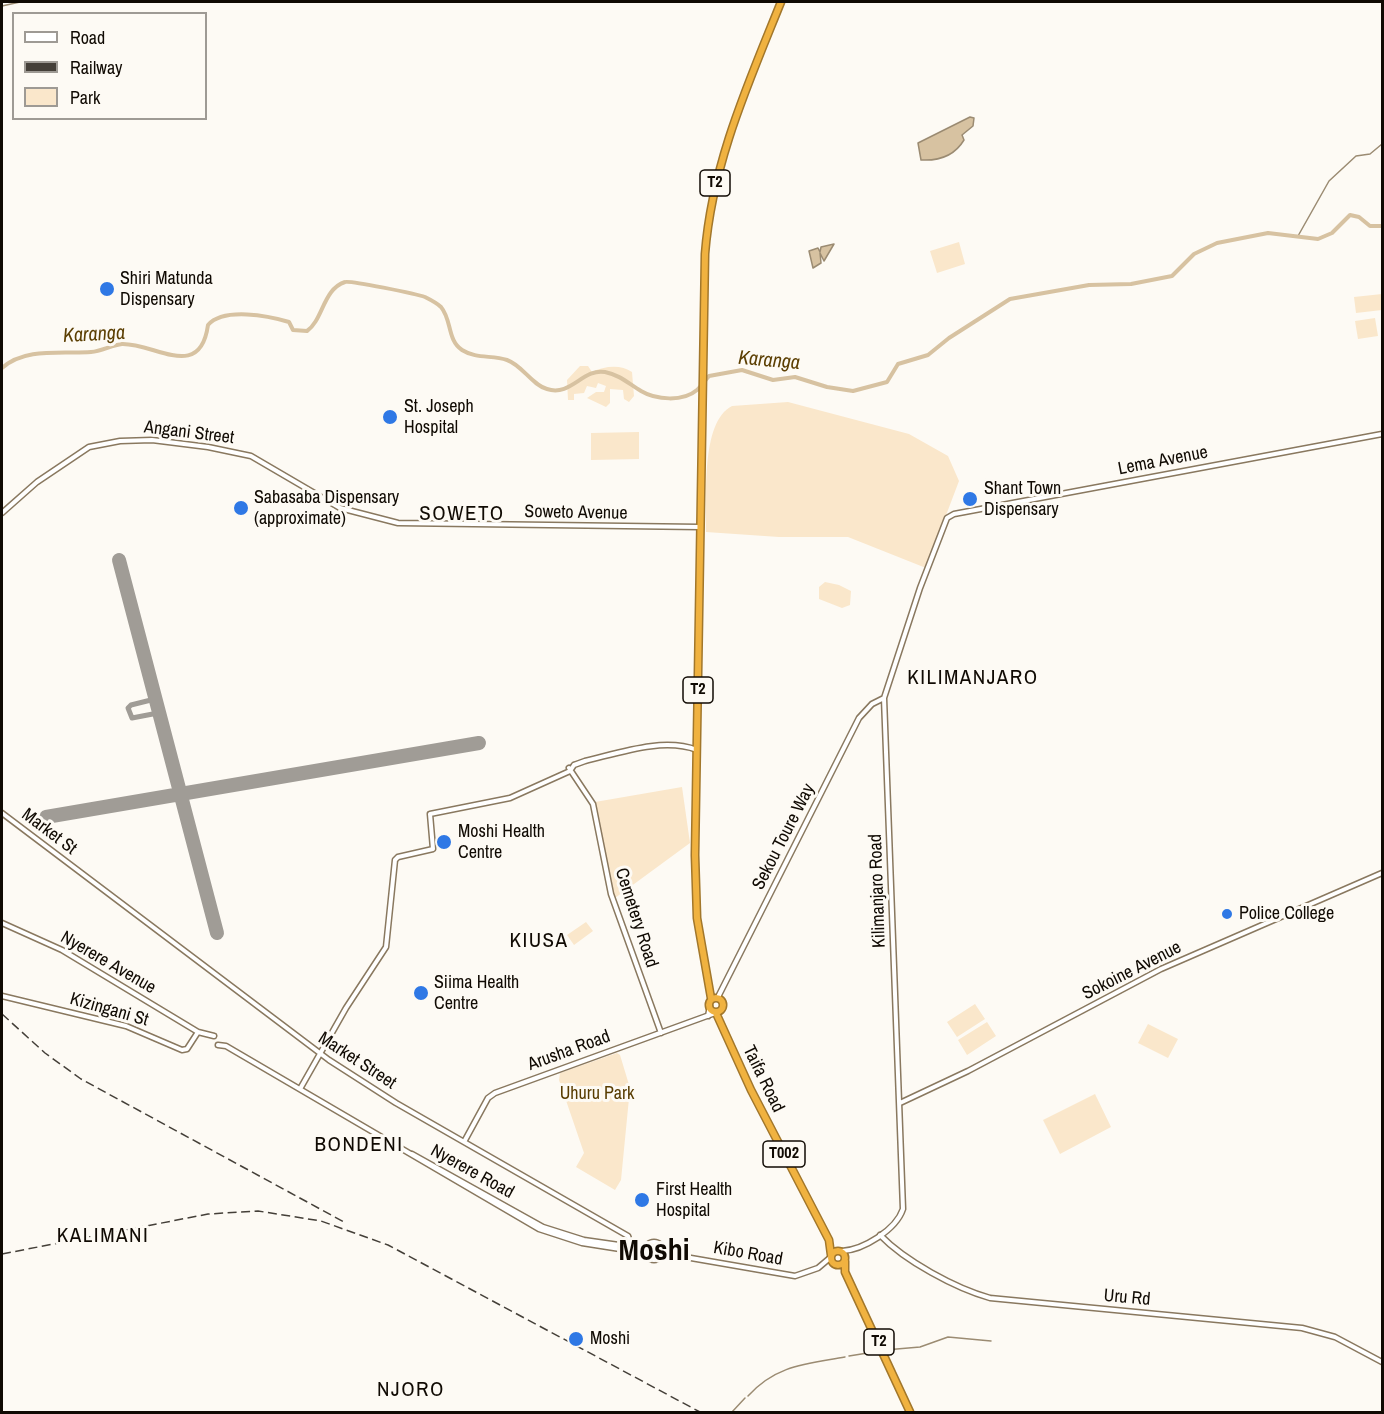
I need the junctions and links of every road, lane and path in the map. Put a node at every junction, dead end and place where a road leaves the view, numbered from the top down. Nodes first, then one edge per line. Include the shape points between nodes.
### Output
1 (780, 2) edge
2 (1383, 434) edge
3 (251, 456) joint
4 (2, 513) edge
5 (949, 515) joint
6 (700, 527) junction
7 (884, 698) junction
8 (697, 750) junction
9 (571, 768) junction
10 (2, 813) edge
11 (80, 872) joint
12 (1383, 873) edge
13 (2, 923) edge
14 (2, 996) edge
15 (715, 997) junction
16 (711, 1006) junction
17 (717, 1013) junction
18 (707, 1017) junction
19 (198, 1032) junction
20 (661, 1033) junction
21 (213, 1038) dead end
22 (221, 1040) dead end
23 (218, 1045) dead end
24 (226, 1046) junction
25 (320, 1053) junction
26 (736, 1062) joint
27 (300, 1089) junction
28 (900, 1103) junction
29 (372, 1132) junction
30 (464, 1142) junction
31 (880, 1235) junction
32 (648, 1245) junction
33 (831, 1245) junction
34 (632, 1247) junction
35 (840, 1251) junction
36 (850, 1251) junction
37 (662, 1253) junction
38 (647, 1257) junction
39 (845, 1260) junction
40 (832, 1261) junction
41 (846, 1272) junction
42 (1383, 1362) edge
43 (910, 1413) edge

1 - 6 highway, T2 via 716,177 705,254
2 - 5 street, Lema Avenue
3 - 4 street, Angani Street via 152,440 94,445 37,482
3 - 6 street, Soweto Avenue via 340,508 398,523
5 - 7 street, Kilimanjaro Road
6 - 8 highway, T2
7 - 15 street, Sekou Toure Way via 859,718
7 - 28 street, Kilimanjaro Road
8 - 9 street via 678,744 661,746 592,759
8 - 15 highway, T2 via 696,906 710,990
9 - 20 street, Cemetery Road via 594,804 612,896
9 - 25 street via 510,798 432,813 433,849 395,860 385,949
10 - 11 street, Market St
11 - 25 street, Market Street
12 - 28 street, Sokoine Avenue via 1161,969
13 - 19 street, Nyerere Avenue via 62,950
14 - 19 street, Kizingani St via 126,1026 182,1050 187,1049
15 - 16 highway, T2
15 - 17 highway, T2 via 722,1005
16 - 17 highway, T2
16 - 18 street
17 - 18 street, Arusha Road
17 - 26 highway, Taifa Road / T2
18 - 20 street, Arusha Road
19 - 21 street
20 - 30 street, Arusha Road via 495,1093 488,1098
22 - 24 street
23 - 24 street
24 - 27 street
25 - 27 street
25 - 30 street, Market Street
26 - 33 highway, Taifa Road / T002
27 - 29 street
28 - 31 street, Kilimanjaro Road via 903,1209 896,1222
29 - 34 street, Nyerere Road via 541,1226 584,1240
29 - 38 street, Nyerere Road via 539,1229
30 - 34 street, Market Street via 628,1236
31 - 36 street, Kilimanjaro Road
31 - 42 street, Uru Rd via 908,1258 990,1298 1302,1328 1335,1337
32 - 34 street, Nyerere Road
32 - 37 street via 659,1243
32 - 38 street
33 - 35 highway, Taifa Road
33 - 40 highway, Taifa Road
35 - 36 street, Kilimanjaro Road
35 - 39 highway, T2
35 - 40 highway
36 - 39 street, Kilimanjaro Road
37 - 38 street via 656,1259
37 - 40 street, Kibo Road via 795,1276
39 - 40 highway
39 - 41 highway, T2
40 - 41 highway, T2
41 - 43 highway, T2

